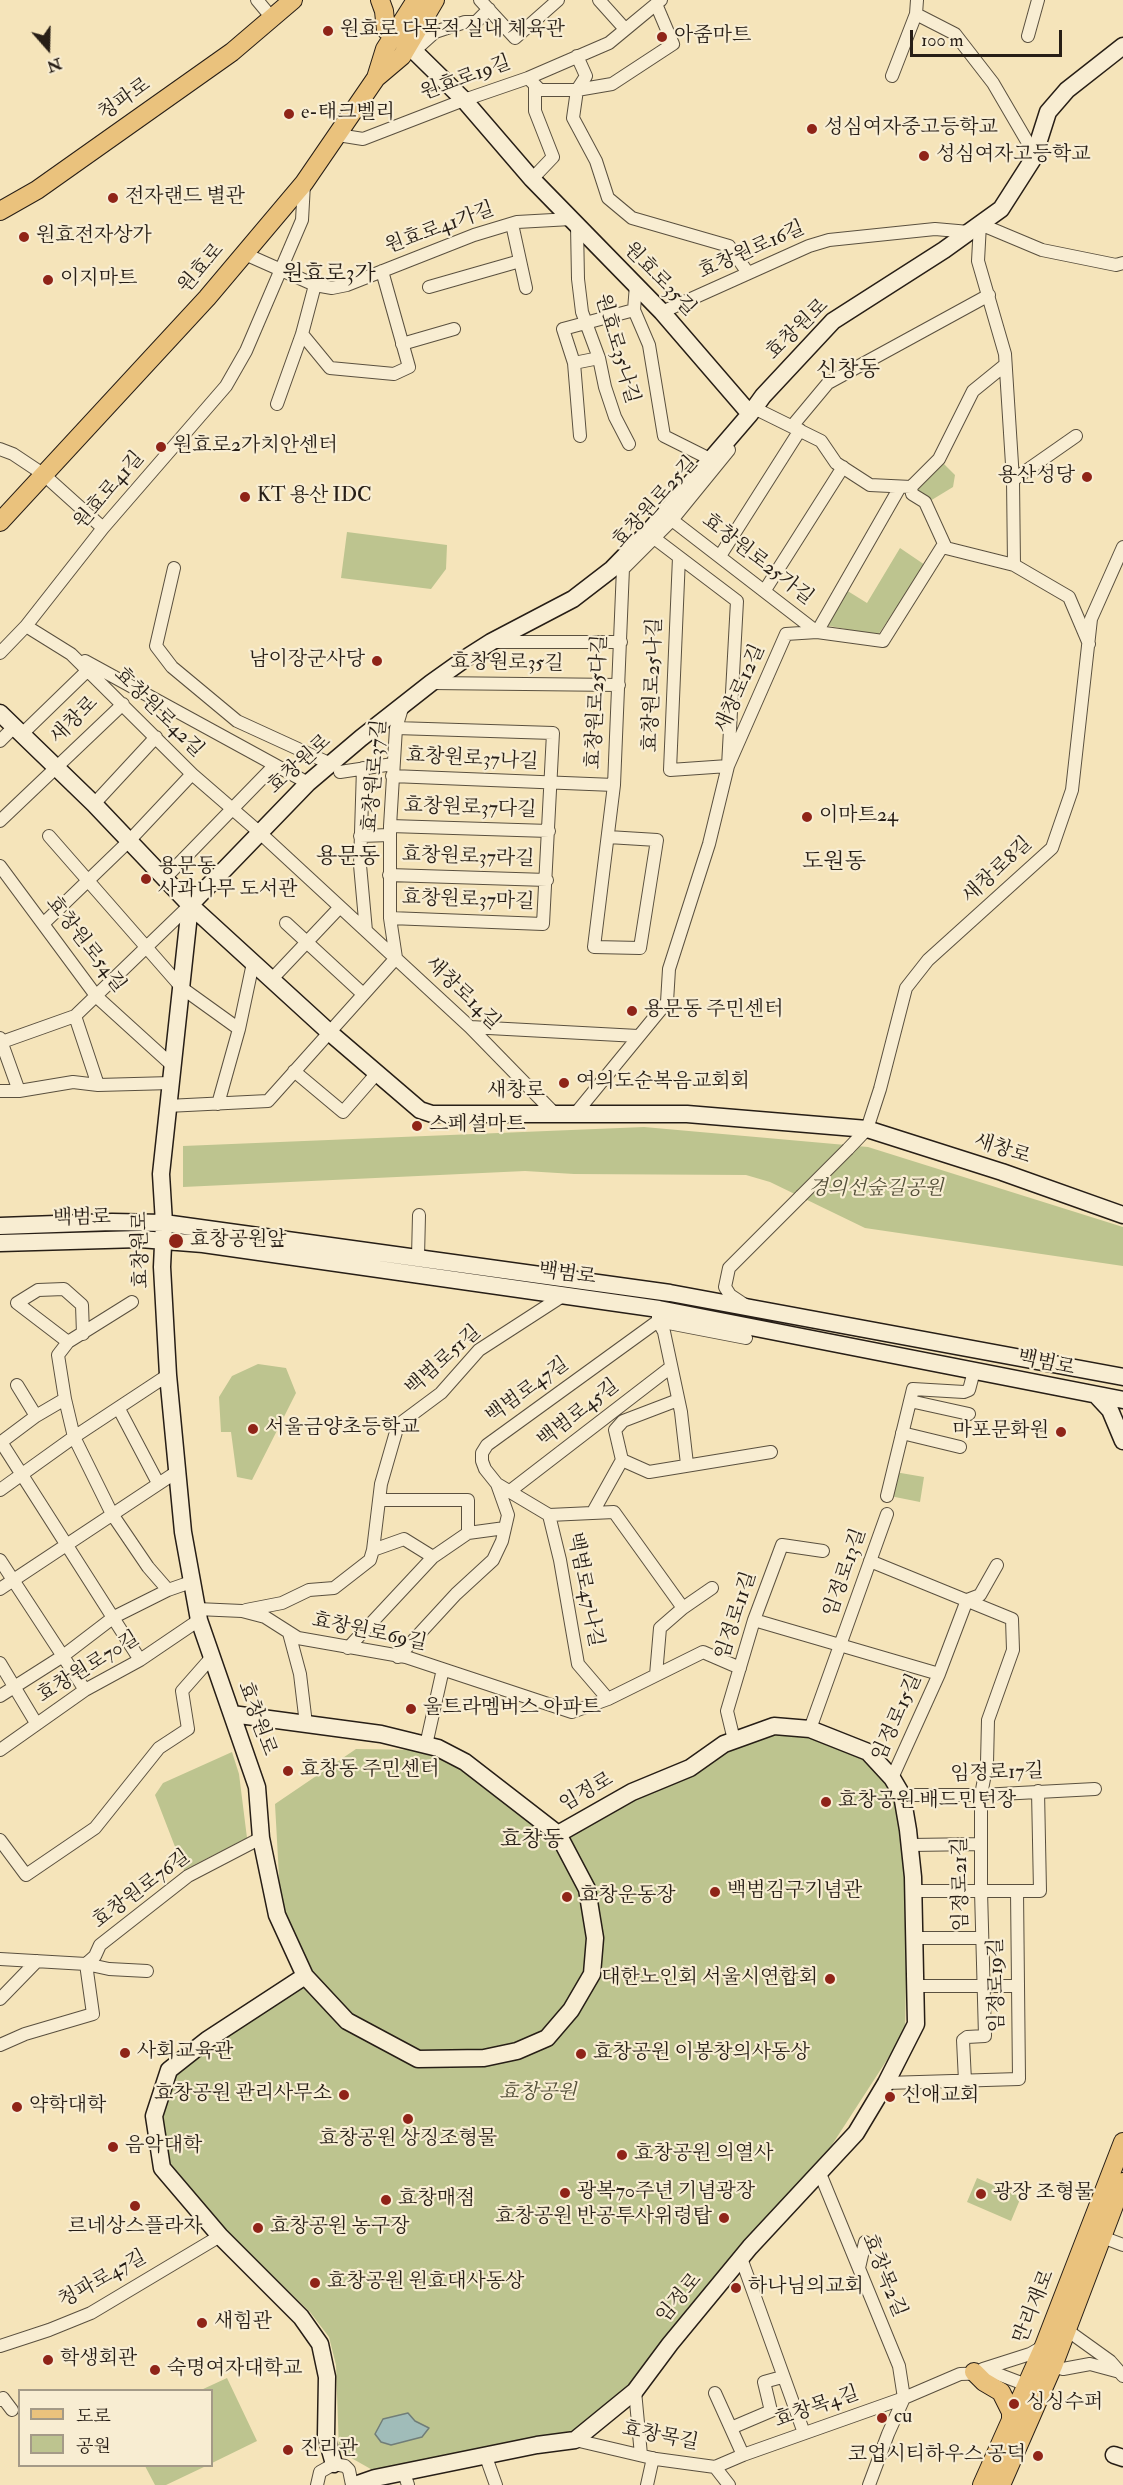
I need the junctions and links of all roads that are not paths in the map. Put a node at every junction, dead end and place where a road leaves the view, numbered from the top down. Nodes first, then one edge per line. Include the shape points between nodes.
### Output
1 (257, 0) edge
2 (293, 0) edge
3 (380, 0) edge
4 (403, 0) edge
5 (416, 0) edge
6 (425, 0) edge
7 (435, 0) edge
8 (558, 0) edge
9 (599, 0) edge
10 (916, 0) edge
11 (1038, 0) edge
12 (659, 2) edge
13 (484, 3) edge
14 (916, 14) junction
15 (272, 18) junction
16 (625, 29) junction
17 (386, 30) junction
18 (1028, 36) dead end
19 (1123, 46) edge
20 (411, 48) junction
21 (577, 56) junction
22 (892, 75) dead end
23 (375, 78) junction
24 (531, 82) junction
25 (577, 90) junction
26 (464, 100) junction
27 (338, 135) junction
28 (1035, 155) junction
29 (532, 179) junction
30 (304, 183) junction
31 (0, 212) edge
32 (574, 222) junction
33 (512, 224) junction
34 (975, 228) junction
35 (245, 254) junction
36 (520, 261) junction
37 (1123, 263) edge
38 (281, 271) junction
39 (382, 271) junction
40 (748, 273) junction
41 (315, 285) junction
42 (636, 285) junction
43 (429, 287) dead end
44 (526, 288) dead end
45 (989, 295) junction
46 (634, 310) junction
47 (663, 312) junction
48 (586, 323) junction
49 (454, 329) dead end
50 (302, 334) junction
51 (402, 344) junction
52 (599, 358) junction
53 (574, 363) junction
54 (1005, 366) junction
55 (277, 404) dead end
56 (752, 411) junction
57 (797, 428) junction
58 (580, 436) dead end
59 (1076, 436) dead end
60 (629, 444) dead end
61 (0, 449) edge
62 (710, 459) junction
63 (843, 467) junction
64 (42, 474) junction
65 (1012, 480) junction
66 (905, 487) junction
67 (672, 520) junction
68 (0, 522) edge
69 (103, 528) junction
70 (654, 538) junction
71 (1123, 547) edge
72 (946, 548) junction
73 (720, 556) junction
74 (679, 557) junction
75 (1014, 565) junction
76 (174, 568) dead end
77 (623, 568) junction
78 (765, 590) junction
79 (573, 599) junction
80 (26, 626) junction
81 (817, 632) junction
82 (491, 642) junction
83 (621, 642) junction
84 (1089, 644) junction
85 (0, 653) edge
86 (71, 654) junction
87 (88, 670) junction
88 (431, 683) junction
89 (619, 685) junction
90 (123, 704) junction
91 (403, 705) junction
92 (0, 713) edge
93 (396, 728) junction
94 (18, 731) junction
95 (156, 737) junction
96 (0, 741) edge
97 (274, 765) junction
98 (728, 766) junction
99 (58, 768) junction
100 (335, 768) junction
101 (363, 768) junction
102 (393, 770) junction
103 (192, 774) junction
104 (308, 783) junction
105 (551, 783) junction
106 (614, 785) junction
107 (94, 804) junction
108 (232, 809) junction
109 (0, 821) edge
110 (390, 831) junction
111 (549, 831) junction
112 (259, 832) junction
113 (49, 836) dead end
114 (360, 836) junction
115 (608, 837) junction
116 (129, 840) junction
117 (0, 866) edge
118 (389, 875) junction
119 (165, 878) junction
120 (88, 880) junction
121 (547, 880) junction
122 (190, 905) junction
123 (340, 907) junction
124 (390, 918) junction
125 (286, 923) dead end
126 (43, 924) junction
127 (543, 924) joint
128 (366, 931) junction
129 (307, 943) junction
130 (146, 949) junction
131 (396, 958) junction
132 (253, 963) junction
133 (271, 980) junction
134 (182, 988) junction
135 (363, 994) junction
136 (97, 996) junction
137 (75, 1016) junction
138 (470, 1027) junction
139 (239, 1029) junction
140 (329, 1032) junction
141 (638, 1036) junction
142 (1, 1040) edge
143 (173, 1066) junction
144 (294, 1071) junction
145 (377, 1073) junction
146 (171, 1083) junction
147 (98, 1085) junction
148 (0, 1091) edge
149 (19, 1091) junction
150 (218, 1104) junction
151 (167, 1106) junction
152 (554, 1113) junction
153 (576, 1113) junction
154 (867, 1129) junction
155 (1119, 1211) edge
156 (419, 1215) dead end
157 (0, 1226) edge
158 (164, 1231) junction
159 (72, 1232) junction
160 (246, 1242) junction
161 (0, 1243) edge
162 (418, 1257) junction
163 (725, 1287) junction
164 (670, 1293) junction
165 (564, 1295) junction
166 (696, 1297) junction
167 (132, 1302) dead end
168 (747, 1307) junction
169 (658, 1315) junction
170 (83, 1334) junction
171 (746, 1338) dead end
172 (68, 1342) junction
173 (671, 1367) junction
174 (1065, 1367) junction
175 (974, 1371) junction
176 (168, 1375) junction
177 (1123, 1377) edge
178 (17, 1385) dead end
179 (1063, 1390) junction
180 (1097, 1396) junction
181 (65, 1399) junction
182 (678, 1400) junction
183 (1123, 1400) edge
184 (910, 1401) junction
185 (119, 1409) junction
186 (969, 1414) dead end
187 (36, 1416) junction
188 (902, 1433) junction
189 (75, 1437) junction
190 (1123, 1441) edge
191 (1, 1442) edge
192 (960, 1447) dead end
193 (771, 1452) dead end
194 (622, 1460) junction
195 (687, 1464) junction
196 (178, 1471) junction
197 (22, 1474) junction
198 (158, 1483) junction
199 (497, 1484) junction
200 (0, 1490) edge
201 (510, 1491) junction
202 (887, 1496) dead end
203 (380, 1500) junction
204 (593, 1512) junction
205 (111, 1514) junction
206 (887, 1514) dead end
207 (549, 1515) junction
208 (505, 1528) junction
209 (468, 1533) junction
210 (67, 1544) junction
211 (373, 1550) junction
212 (823, 1551) dead end
213 (433, 1557) junction
214 (0, 1560) edge
215 (870, 1561) junction
216 (997, 1565) dead end
217 (13, 1580) junction
218 (191, 1582) junction
219 (712, 1588) dead end
220 (0, 1589) edge
221 (168, 1590) junction
222 (967, 1600) junction
223 (682, 1608) junction
224 (242, 1611) junction
225 (198, 1615) junction
226 (114, 1617) junction
227 (754, 1620) junction
228 (289, 1633) junction
229 (842, 1644) junction
230 (348, 1648) junction
231 (63, 1656) junction
232 (398, 1656) junction
233 (211, 1658) junction
234 (140, 1660) junction
235 (0, 1663) edge
236 (740, 1668) junction
237 (443, 1669) junction
238 (939, 1674) junction
239 (656, 1675) junction
240 (15, 1687) junction
241 (85, 1690) junction
242 (0, 1696) edge
243 (608, 1699) junction
244 (232, 1714) junction
245 (36, 1723) junction
246 (306, 1724) junction
247 (810, 1729) junction
248 (734, 1740) junction
249 (426, 1745) junction
250 (0, 1750) edge
251 (892, 1778) junction
252 (1095, 1789) dead end
253 (1038, 1791) junction
254 (981, 1795) junction
255 (902, 1796) junction
256 (558, 1834) junction
257 (261, 1838) junction
258 (0, 1840) edge
259 (981, 1844) junction
260 (910, 1845) junction
261 (913, 1891) junction
262 (981, 1891) junction
263 (1017, 1891) junction
264 (914, 1938) junction
265 (982, 1938) junction
266 (0, 1959) edge
267 (37, 1961) junction
268 (86, 1964) junction
269 (147, 1971) dead end
270 (305, 1976) junction
271 (984, 1985) junction
272 (915, 1986) junction
273 (1018, 1986) junction
274 (0, 1999) edge
275 (0, 2045) edge
276 (965, 2081) junction
277 (886, 2084) junction
278 (1123, 2142) edge
279 (819, 2171) junction
280 (1123, 2182) edge
281 (220, 2236) junction
282 (1102, 2237) junction
283 (865, 2242) dead end
284 (1123, 2246) edge
285 (741, 2258) junction
286 (859, 2268) junction
287 (1068, 2328) junction
288 (0, 2346) edge
289 (1044, 2346) junction
290 (1047, 2367) junction
291 (974, 2372) junction
292 (1120, 2374) edge
293 (782, 2377) junction
294 (1035, 2388) junction
295 (635, 2391) junction
296 (715, 2393) dead end
297 (904, 2398) junction
298 (0, 2400) edge
299 (12, 2410) dead end
300 (1019, 2424) junction
301 (731, 2428) junction
302 (804, 2433) junction
303 (575, 2440) junction
304 (743, 2455) junction
305 (486, 2457) junction
306 (647, 2457) junction
307 (334, 2464) junction
308 (715, 2467) junction
309 (406, 2479) edge
310 (315, 2484) edge
311 (354, 2485) edge
312 (496, 2485) edge
313 (646, 2485) edge
314 (729, 2485) edge
315 (869, 2485) edge
316 (982, 2485) edge
317 (1001, 2485) edge

1 - 15 street
2 - 15 main road, 청파로
3 - 17 main road
4 - 17 main road, 원효로
5 - 23 main road, 원효로 via 386,49
6 - 23 main road
7 - 20 main road, 원효로
8 - 13 street via 515,38
9 - 16 street
10 - 14 street
11 - 18 street
12 - 16 street, 원효로19길
12 - 25 street via 673,44 612,84
13 - 20 street via 476,22 435,32
14 - 22 street
14 - 28 street via 955,34 993,83
15 - 31 main road, 청파로 via 223,58
16 - 21 street, 원효로19길 via 609,43
17 - 23 main road, 원효로 via 379,43
19 - 28 street, 효창원로 via 1067,90 1048,112
20 - 23 main road, 원효로
20 - 26 street, 원효로35길
21 - 24 street, 원효로19길
21 - 25 street via 586,76
23 - 27 main road, 원효로
24 - 25 street via 540,90
24 - 26 street, 원효로19길
24 - 29 street via 535,111 553,157
25 - 40 street via 573,118 596,161 608,198 632,218 729,246
26 - 27 street, 원효로19길 via 363,139
26 - 29 street, 원효로35길
27 - 30 main road, 원효로
28 - 34 street, 효창원로 via 1001,209
29 - 32 street, 원효로35길
30 - 35 main road, 원효로
30 - 38 street, 원효로41길 via 302,220
32 - 33 street, 원효로41가길
32 - 42 street, 원효로35길
32 - 48 street, 원효로35나길
33 - 36 street, 원효로41가길
33 - 39 street, 원효로41가길
34 - 37 street, 효창원로16길 via 1042,250 1116,265
34 - 40 street, 효창원로16길 via 829,240
34 - 45 street via 978,261
34 - 56 street, 효창원로 via 833,321
35 - 38 street, 원효로41가길
35 - 64 main road, 원효로
36 - 43 street
36 - 44 street, 원효로41가길
38 - 41 street, 원효로41가길
38 - 69 street, 원효로41길 via 226,386
39 - 41 street, 원효로41가길 via 347,285
39 - 51 street, 원효로41가길
40 - 47 street, 효창원로16길
41 - 50 street
42 - 46 street
42 - 47 street, 원효로35길
45 - 54 street
45 - 57 street via 828,383
46 - 48 street
46 - 62 street via 649,345 664,436
47 - 56 street, 원효로35길
48 - 52 street, 원효로35나길
48 - 53 street via 563,329
49 - 51 street
50 - 51 street, 원효로41가길 via 330,368 394,374 409,367
50 - 55 street
52 - 53 street
52 - 60 street, 원효로35나길 via 615,417
53 - 58 street
54 - 65 street
54 - 66 street via 973,391 939,459
56 - 57 street
56 - 62 street, 효창원로
56 - 67 street, 효창원로25길 via 748,427
57 - 63 street via 821,441
57 - 73 street
59 - 65 street
61 - 64 street
62 - 79 street, 효창원로 via 651,529
63 - 66 street via 870,484
63 - 78 street
64 - 68 main road, 원효로
64 - 69 street
65 - 75 street
66 - 72 street via 925,502
66 - 81 street
67 - 70 street, 효창원로25길
67 - 73 street, 효창원로25가길
69 - 80 street, 원효로41길
70 - 74 street
70 - 77 street, 효창원로25길
71 - 84 street, 새창로8길 via 1091,619
72 - 75 street
72 - 81 street, 새창로12길 via 942,547 883,641
73 - 78 street, 효창원로25가길
74 - 98 street via 737,601
74 - 98 street, 효창원로25나길 via 670,770
75 - 84 street via 1069,597
76 - 100 street via 156,646 172,667 237,721
77 - 79 street, 효창원로25길 via 589,595
77 - 83 street, 효창원로25다길
78 - 81 street, 효창원로25가길
79 - 82 street, 효창원로
80 - 85 street, 원효로41길
80 - 86 street, 효창원로42길
81 - 98 street, 새창로12길 via 786,634
82 - 83 street
82 - 88 street, 효창원로
83 - 89 street, 효창원로25다길
84 - 154 street, 새창로8길 via 1072,790 1052,848 928,960 906,988
86 - 87 street, 효창원로42길
86 - 97 street
87 - 90 street, 효창원로42길
87 - 94 street, 새창로
88 - 89 street, 효창원로35길
88 - 91 street, 효창원로
89 - 106 street, 효창원로25다길
90 - 95 street, 효창원로42길
90 - 99 street, 새창로
91 - 93 street, 효창원로37길
91 - 100 street, 효창원로
92 - 94 street, 새창로
93 - 102 street, 효창원로37길
93 - 105 street via 553,734
94 - 96 street
94 - 99 street, 새창로
95 - 103 street, 효창원로42길
95 - 107 street
97 - 104 street
97 - 108 street
98 - 141 street, 새창로12길 via 709,844 669,969 667,1002
99 - 107 street, 새창로
99 - 109 street
100 - 101 street, 효창원로37나길
100 - 104 street, 효창원로
101 - 102 street, 효창원로37나길
101 - 114 street
102 - 105 street, 효창원로37나길
102 - 110 street, 효창원로37길
103 - 108 street, 효창원로42길
103 - 116 street
104 - 112 street, 효창원로
105 - 106 street, 효창원로37나길
105 - 111 street, 효창원로37나길
106 - 115 street, 효창원로25다길
107 - 116 street, 새창로
108 - 112 street, 효창원로42길
108 - 119 street
110 - 111 street, 효창원로37다길
110 - 114 street, 효창원로37다길
110 - 118 street, 효창원로37길
111 - 121 street, 효창원로37나길
112 - 122 street, 효창원로
112 - 123 street, 새창로14길
113 - 120 street
114 - 128 street
115 - 115 street, 효창원로25다길 via 594,947 640,948 657,840
116 - 119 street, 새창로
116 - 120 street
117 - 126 street, 효창원로54길
118 - 121 street, 효창원로37라길
118 - 124 street, 효창원로37길
119 - 122 street, 새창로
120 - 126 street
120 - 130 street
121 - 127 street, 효창원로37나길
122 - 130 street
122 - 132 street, 새창로
122 - 134 street, 효창원로
123 - 128 street, 새창로14길
123 - 129 street
124 - 127 street, 효창원로37마길
124 - 131 street, 효창원로37길
125 - 129 street
126 - 136 street, 효창원로54길
128 - 131 street, 새창로14길
129 - 133 street
129 - 135 street
130 - 134 street
130 - 136 street
131 - 135 street
131 - 138 street, 새창로14길
132 - 133 street, 새창로
132 - 139 street
133 - 140 street, 새창로
134 - 139 street
134 - 143 street, 효창원로
135 - 140 street
136 - 137 street
136 - 143 street, 효창원로54길
137 - 142 street
137 - 147 street
138 - 141 street
138 - 152 street, 새창로14길
139 - 150 street
140 - 144 street
140 - 145 street, 새창로
141 - 153 street, 새창로12길
142 - 149 street
143 - 146 street, 효창원로
144 - 145 street via 344,1112
144 - 150 street via 268,1101
145 - 152 street, 새창로 via 420,1110 432,1114
146 - 147 street
146 - 151 street, 효창원로
147 - 149 street via 73,1083
148 - 149 street
150 - 151 street
151 - 158 street, 효창원로 via 161,1174
152 - 153 street, 새창로
153 - 154 street, 새창로 via 687,1114
154 - 155 street, 새창로
154 - 163 street, bridge via 729,1268
156 - 162 street
157 - 159 street, 백범로
158 - 159 street, 백범로
158 - 160 street, 백범로
158 - 176 street, 효창원로
159 - 161 street, 백범로
160 - 162 street, 백범로
160 - 165 street, 백범로
162 - 164 street, 백범로
163 - 166 street, 백범로
163 - 168 street
164 - 166 street, 백범로
164 - 169 street via 663,1297
165 - 169 street, 백범로
165 - 203 street, 백범로51길 via 479,1350 441,1393 398,1425
166 - 168 street, 백범로
167 - 170 street
168 - 174 street, 백범로
169 - 171 street
169 - 173 street
169 - 175 street, 백범로
169 - 199 street, 백범로47길 via 487,1445 482,1461
170 - 172 street
170 - 172 street via 82,1305 64,1289 38,1290 17,1303
172 - 181 street via 58,1355
173 - 182 street
173 - 201 street, 백범로45길
174 - 177 street, 백범로
174 - 179 street via 1054,1372 1052,1380
175 - 179 street, 백범로
175 - 184 street via 969,1390 913,1389
176 - 185 street
176 - 196 street, 효창원로
178 - 187 street
179 - 180 street, 백범로
180 - 183 street, 백범로
180 - 190 street via 1110,1410
181 - 187 street
181 - 189 street
182 - 194 street, 백범로45길 via 623,1421 615,1430
182 - 195 street
184 - 186 street
184 - 188 street
185 - 189 street
185 - 198 street
187 - 191 street
188 - 192 street
188 - 202 street
189 - 197 street
189 - 205 street
191 - 197 street
193 - 195 street
194 - 195 street via 649,1472
194 - 204 street
196 - 198 street
196 - 218 street, 효창원로
197 - 200 street
197 - 210 street
198 - 205 street
199 - 201 street
199 - 208 street, 백범로47길 via 508,1515
201 - 207 street
203 - 209 street via 468,1500
203 - 211 street, 백범로51길
204 - 207 street
204 - 223 street via 614,1512
205 - 210 street
205 - 221 street
206 - 215 street, 임정로13길
207 - 243 street, 백범로47나길 via 578,1664
208 - 209 street
208 - 232 street, 백범로47길 via 493,1560
209 - 213 street
210 - 217 street
210 - 226 street
211 - 213 street via 404,1539
211 - 224 street via 370,1560 334,1588 309,1590 282,1603
212 - 227 street, 임정로11길 via 782,1545
213 - 230 street
214 - 217 street
215 - 222 street
215 - 229 street, 임정로13길
216 - 222 street, 임정로15길 via 980,1595
217 - 220 street
217 - 231 street
218 - 221 street
218 - 225 street, 효창원로
219 - 223 street
221 - 226 street
222 - 238 street, 임정로15길
222 - 254 street, 임정로21길 via 1012,1619 1013,1650 988,1720 987,1763
223 - 239 street via 660,1628
224 - 225 street, 효창원로69길
224 - 228 street, 효창원로69길 via 265,1617
225 - 233 street, 효창원로
225 - 234 street, 효창원로70길
226 - 231 street
226 - 234 street
227 - 229 street, 임정로13길
227 - 236 street, 임정로11길
228 - 230 street, 효창원로69길 via 310,1642
228 - 246 street, 효창원로69길 via 300,1674
229 - 238 street, 임정로15길
229 - 247 street, 임정로13길
230 - 232 street, 효창원로69길
231 - 240 street
231 - 241 street
232 - 237 street, 효창원로69길
233 - 244 street, 효창원로
233 - 258 street via 182,1691 188,1729 159,1748 95,1828 26,1875
234 - 241 street, 효창원로70길
235 - 240 street
236 - 239 street, 효창원로69길 via 703,1652
236 - 248 street, 임정로11길 via 727,1711
237 - 243 street, 효창원로69길 via 572,1712
237 - 249 street, 효창원로69길
238 - 251 street, 임정로15길
239 - 243 street, 효창원로69길
240 - 242 street
240 - 245 street
241 - 245 street, 효창원로70길
244 - 246 street, 임정로
244 - 257 street, 효창원로 via 257,1787
245 - 250 street, 효창원로70길
246 - 249 street, 임정로 via 381,1734
247 - 248 street, 임정로 via 774,1726
247 - 251 street, 임정로 via 868,1752
248 - 256 street, 임정로 via 690,1768 632,1792
249 - 256 street, 임정로 via 465,1762
251 - 255 street, 임정로
252 - 253 street, 임정로17길
253 - 254 street, 임정로17길
253 - 263 street via 1040,1891
254 - 255 street, 임정로17길
254 - 259 street, 임정로21길
255 - 260 street, 임정로
256 - 270 street, 효창원로 via 587,1889 595,1938 592,1974 571,2010 547,2038 517,2051 484,2058 418,2059 347,2020
257 - 268 street, 효창원로76길 via 188,1876 100,1945 96,1956
257 - 270 street, 효창원로 via 277,1915
259 - 260 street
259 - 262 street, 임정로21길
260 - 261 street, 임정로
261 - 262 street
261 - 264 street, 임정로
262 - 263 street
262 - 265 street, 임정로21길
263 - 273 street, 임정로19길
264 - 265 street
264 - 272 street, 임정로
265 - 271 street, 임정로21길
266 - 267 street
267 - 268 street
267 - 274 street
268 - 269 street via 109,1970
268 - 275 street via 93,2014
270 - 281 street via 207,2040 169,2070 154,2116 162,2168
271 - 272 street
271 - 273 street
271 - 276 street, 임정로21길 via 986,2036 963,2040
272 - 277 street, 임정로 via 916,2024
273 - 276 street, 임정로19길 via 1019,2079
276 - 277 street
277 - 279 street, 임정로 via 856,2133
278 - 289 main road, 만리재로
279 - 285 street, 임정로
279 - 286 street, 효창목2길
280 - 282 main road, 만리재로
281 - 288 street, 청파로47길 via 91,2313
281 - 307 street via 301,2317 320,2344 327,2378 326,2436
282 - 284 street
282 - 287 main road, 만리재로
283 - 286 street
285 - 293 street
285 - 295 street, 임정로
286 - 297 street, 효창목2길 via 899,2366
287 - 290 main road, 만리재로
287 - 292 street via 1110,2361
289 - 290 main road, 만리재로
289 - 291 street
290 - 292 street via 1063,2369 1090,2364
290 - 294 main road, 만리재로
291 - 294 street via 995,2373
291 - 297 street via 945,2378
291 - 300 main road via 1001,2391
293 - 301 street, 효창목4길 via 764,2382 771,2411
293 - 302 street
294 - 300 main road, 만리재로
295 - 303 street, 임정로
295 - 306 street
296 - 301 street
297 - 302 street, 효창목4길
297 - 315 street
298 - 299 street via 3,2398
300 - 316 main road, 만리재로
300 - 317 main road, 만리재로
301 - 304 street
302 - 304 street, 효창목4길
303 - 305 street
303 - 306 street, 효창목길
304 - 308 street, 효창목4길
305 - 309 street
305 - 312 street
306 - 308 street, 효창목길
306 - 313 street
307 - 310 street via 320,2472
307 - 311 street via 349,2470
308 - 314 street, 효창목길
309 - 311 street via 375,2478

